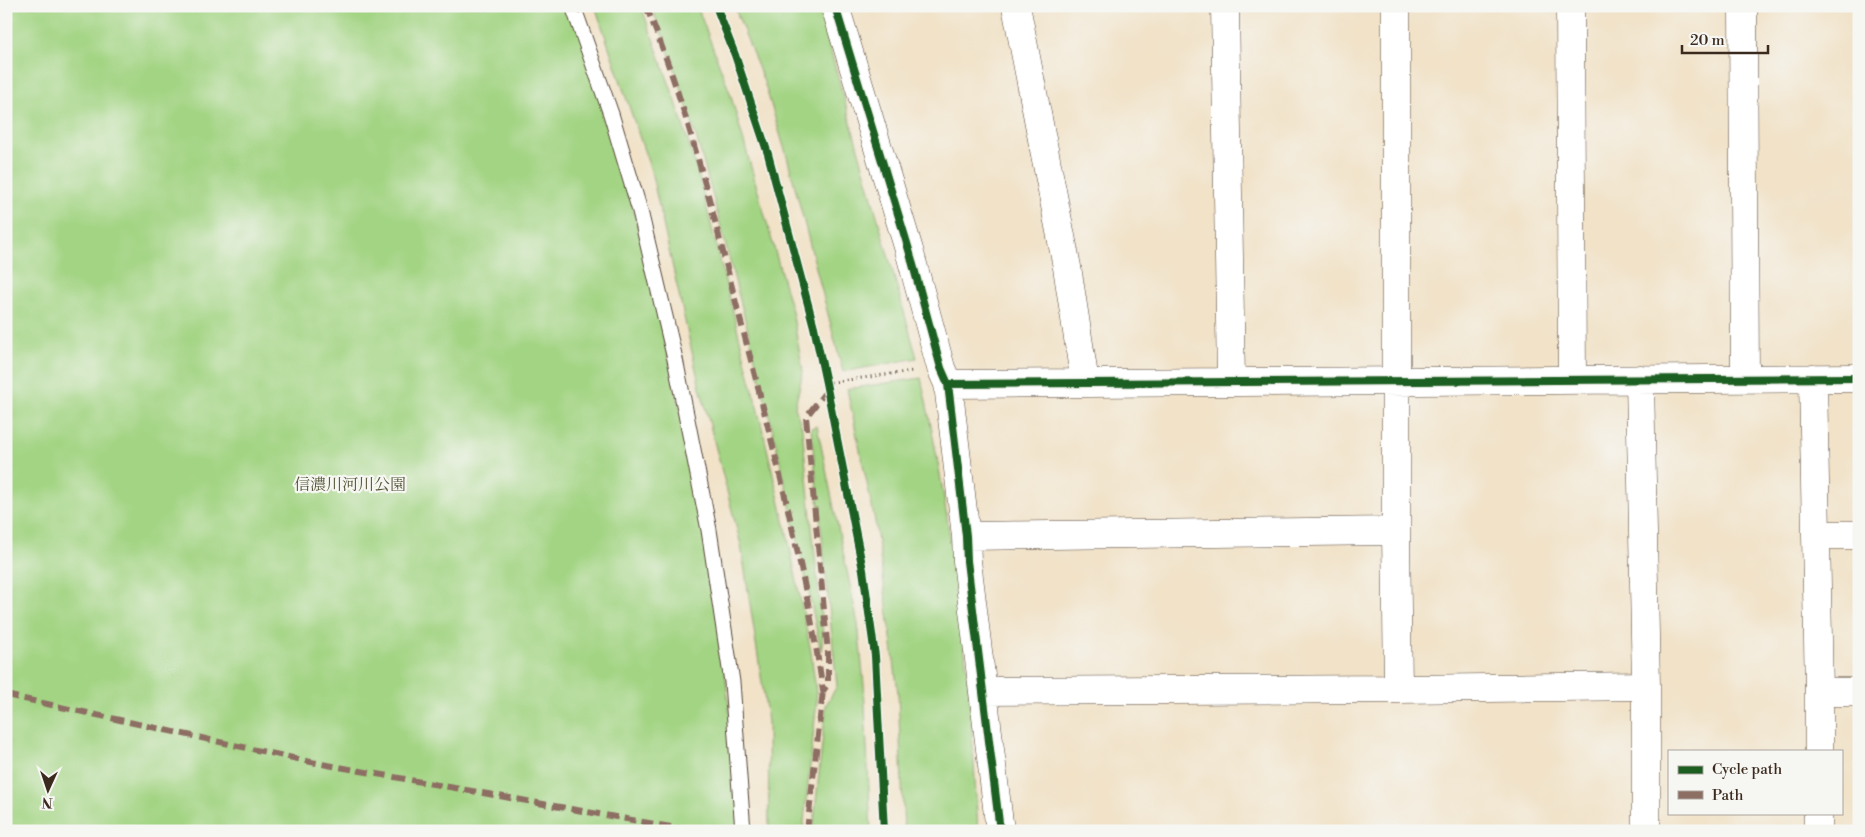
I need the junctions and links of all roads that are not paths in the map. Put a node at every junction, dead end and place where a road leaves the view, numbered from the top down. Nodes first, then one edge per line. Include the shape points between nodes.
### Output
1 (573, 6) edge
2 (836, 6) edge
3 (1016, 6) edge
4 (1225, 6) edge
5 (1396, 6) edge
6 (1570, 6) edge
7 (1742, 6) edge
8 (944, 376) junction
9 (1746, 378) junction
10 (1813, 378) junction
11 (1859, 378) edge
12 (1640, 379) junction
13 (1572, 380) junction
14 (1397, 381) junction
15 (1231, 382) junction
16 (1085, 383) junction
17 (1396, 531) junction
18 (1817, 535) junction
19 (1859, 535) edge
20 (966, 536) junction
21 (1646, 686) junction
22 (1398, 690) junction
23 (982, 691) junction
24 (1820, 692) junction
25 (1859, 692) edge
26 (1819, 750) edge
27 (1818, 814) edge
28 (743, 831) edge
29 (1000, 831) edge
30 (1646, 831) edge
31 (1818, 831) edge

1 - 28 lane via 611,114 640,211 677,368 709,530 732,682
2 - 8 street
3 - 16 street via 1065,257
4 - 15 street
5 - 14 street
6 - 13 street
7 - 9 street
8 - 16 street
8 - 20 street
9 - 10 street
9 - 12 street
10 - 11 street
10 - 18 street
12 - 13 street
12 - 21 street
13 - 14 street
14 - 15 street
14 - 17 street
15 - 16 street
17 - 20 street
17 - 22 street
18 - 19 street
18 - 24 street
20 - 23 street
21 - 22 street
21 - 30 street
22 - 23 street
23 - 29 street
24 - 25 street
24 - 26 street
27 - 31 street

